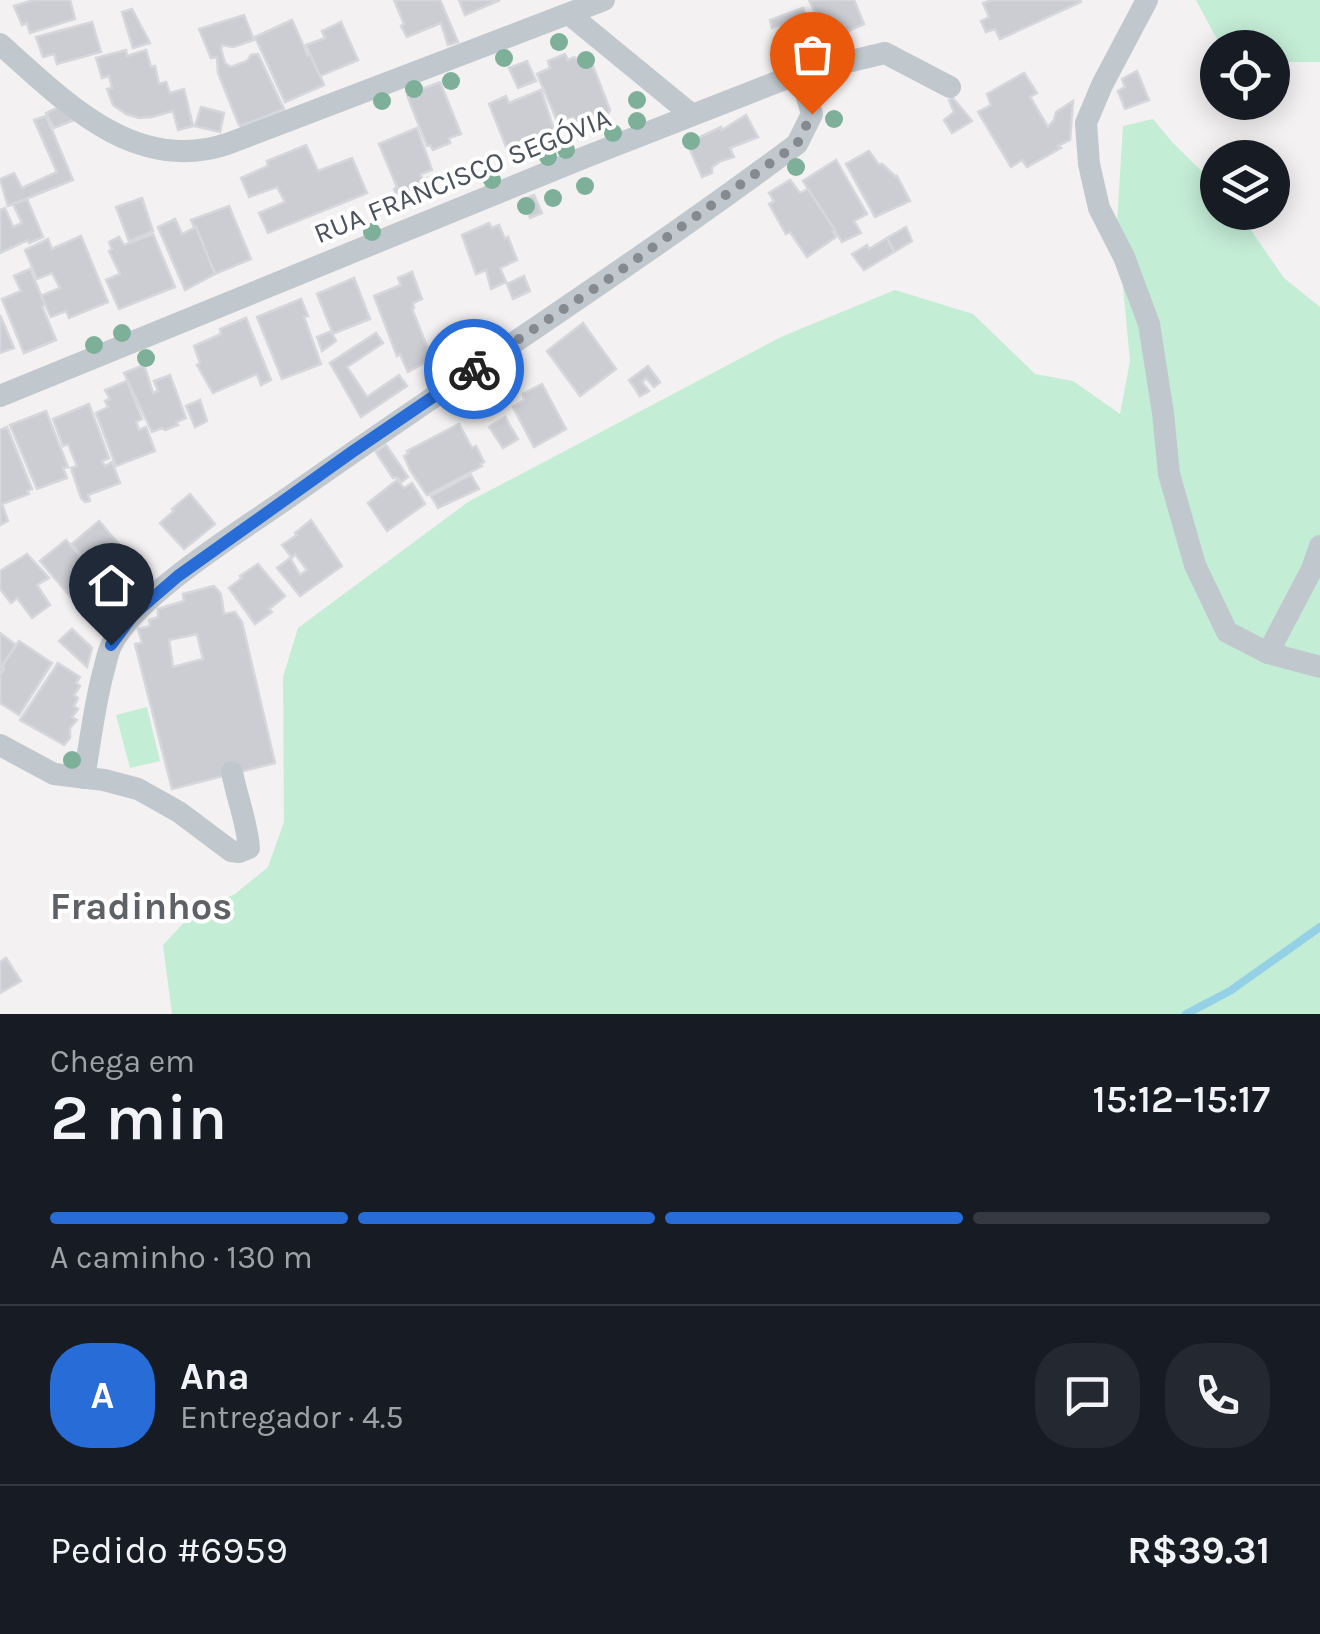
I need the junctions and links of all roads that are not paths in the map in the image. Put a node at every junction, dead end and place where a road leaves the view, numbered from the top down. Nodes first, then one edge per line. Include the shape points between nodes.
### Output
1 (604, 0) edge
2 (1147, 0) edge
3 (569, 14) junction
4 (0, 44) edge
5 (800, 73) junction
6 (950, 87) dead end
7 (692, 115) junction
8 (0, 396) edge
9 (1320, 546) edge
10 (1268, 653) junction
11 (1320, 667) edge
12 (0, 745) edge
13 (232, 772) dead end
14 (84, 778) junction

1 - 3 street
2 - 10 street via 1086,123 1089,164 1148,324 1169,474 1196,565 1227,632
3 - 4 street via 226,144 186,153 122,138 63,100
3 - 7 street
5 - 6 street, RUA FRANCISCO SEGÓVIA via 885,53
5 - 7 street, RUA FRANCISCO SEGÓVIA
5 - 14 street via 812,114 797,144 254,521 134,614 111,645
7 - 8 street, RUA FRANCISCO SEGÓVIA
9 - 10 street
10 - 11 street
12 - 14 street via 54,774
13 - 14 street via 248,830 249,848 239,852 138,789

